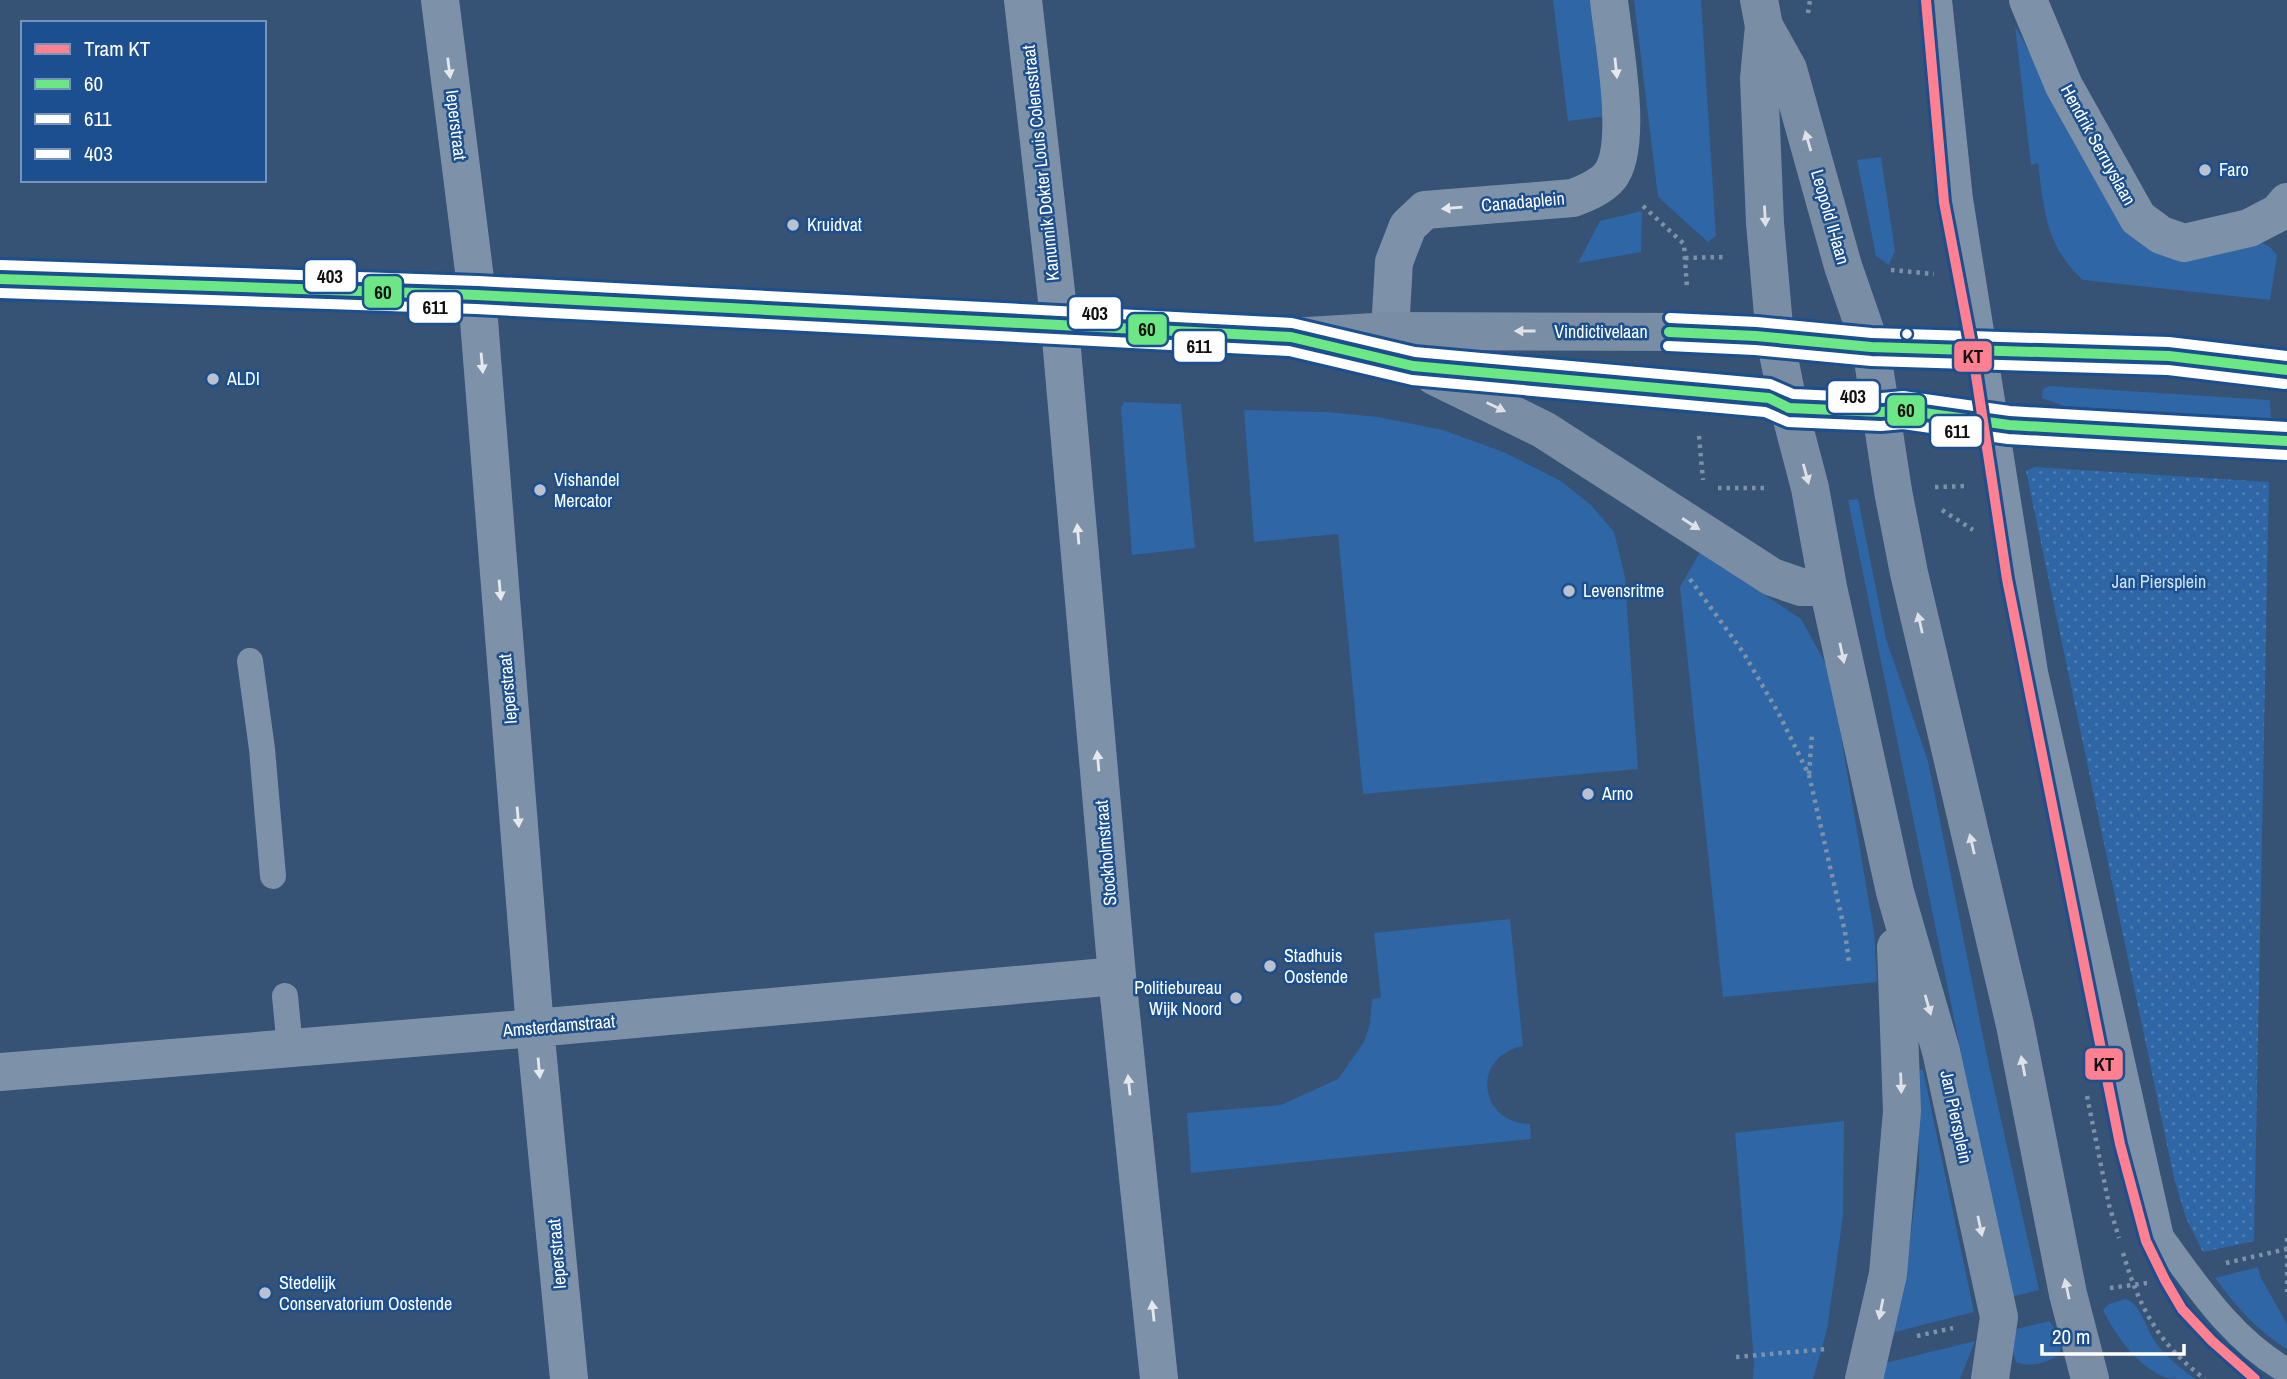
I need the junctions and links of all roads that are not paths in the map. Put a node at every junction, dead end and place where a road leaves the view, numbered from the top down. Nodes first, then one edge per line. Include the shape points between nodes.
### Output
1 (440, 0) edge
2 (1023, 0) edge
3 (1609, 0) edge
4 (1939, 0) edge
5 (2028, 0) edge
6 (1762, 13) edge
7 (2287, 202) edge
8 (0, 279) edge
9 (477, 295) junction
10 (1060, 327) junction
11 (1390, 331) junction
12 (1291, 337) junction
13 (1775, 338) junction
14 (1871, 347) junction
15 (1985, 350) junction
16 (1413, 366) junction
17 (2287, 370) edge
18 (1789, 408) junction
19 (1882, 412) junction
20 (1995, 423) junction
21 (2287, 441) edge
22 (1828, 587) junction
23 (250, 661) dead end
24 (274, 876) dead end
25 (1895, 892) junction
26 (1117, 976) junction
27 (285, 996) dead end
28 (535, 1028) junction
29 (290, 1048) junction
30 (0, 1072) edge
31 (2287, 1371) edge
32 (569, 1379) edge
33 (1159, 1379) edge
34 (1864, 1379) edge
35 (1990, 1379) edge
36 (2090, 1379) edge

1 -> 9 street, Ieperstraat
2 - 10 street, Kanunnik Dokter Louis Colensstraat
3 -> 11 street, Canadaplein via 1623,127 1611,175 1573,198 1425,210 1408,226 1394,262
4 - 15 lane via 1960,199
5 - 7 street, Hendrik Serruyslaan via 2064,86 2138,218 2161,235 2184,243 2249,228 2278,213
6 -> 13 street, Leopold II-laan via 1765,223
14 -> 6 street, Leopold II-laan via 1843,266 1788,69
8 - 9 street, Vindictivelaan
9 - 10 street, Vindictivelaan
9 -> 28 street, Ieperstraat
10 - 12 street, Vindictivelaan
26 -> 10 street, Stockholmstraat
11 - 12 street, Vindictivelaan
13 -> 11 street, Vindictivelaan via 1691,332
12 - 16 street, Vindictivelaan
13 - 14 street, Vindictivelaan
13 - 18 street, Leopold II-laan
14 - 15 street, Vindictivelaan
14 - 19 street, Leopold II-laan
15 - 17 street, Vindictivelaan via 2169,356
15 - 20 lane
16 - 18 street, Vindictivelaan via 1769,398
16 -> 22 street via 1544,430 1773,577 1790,585
18 - 19 street, Vindictivelaan
18 -> 22 street, Jan Piersplein
19 - 20 street, Vindictivelaan via 1903,410
36 -> 19 street via 2068,1294 2015,1025 1909,573
20 - 21 street, Vindictivelaan
20 - 31 lane via 2035,672 2161,1237 2240,1336
22 -> 25 street, Jan Piersplein
23 - 24 lane
25 -> 34 street via 1902,1111 1888,1274
25 -> 35 street, Jan Piersplein via 1941,1051 1999,1317
26 - 28 street, Amsterdamstraat
33 -> 26 street, Stockholmstraat
27 - 29 lane
28 - 29 street, Amsterdamstraat
28 -> 32 street, Ieperstraat
29 - 30 street, Amsterdamstraat

